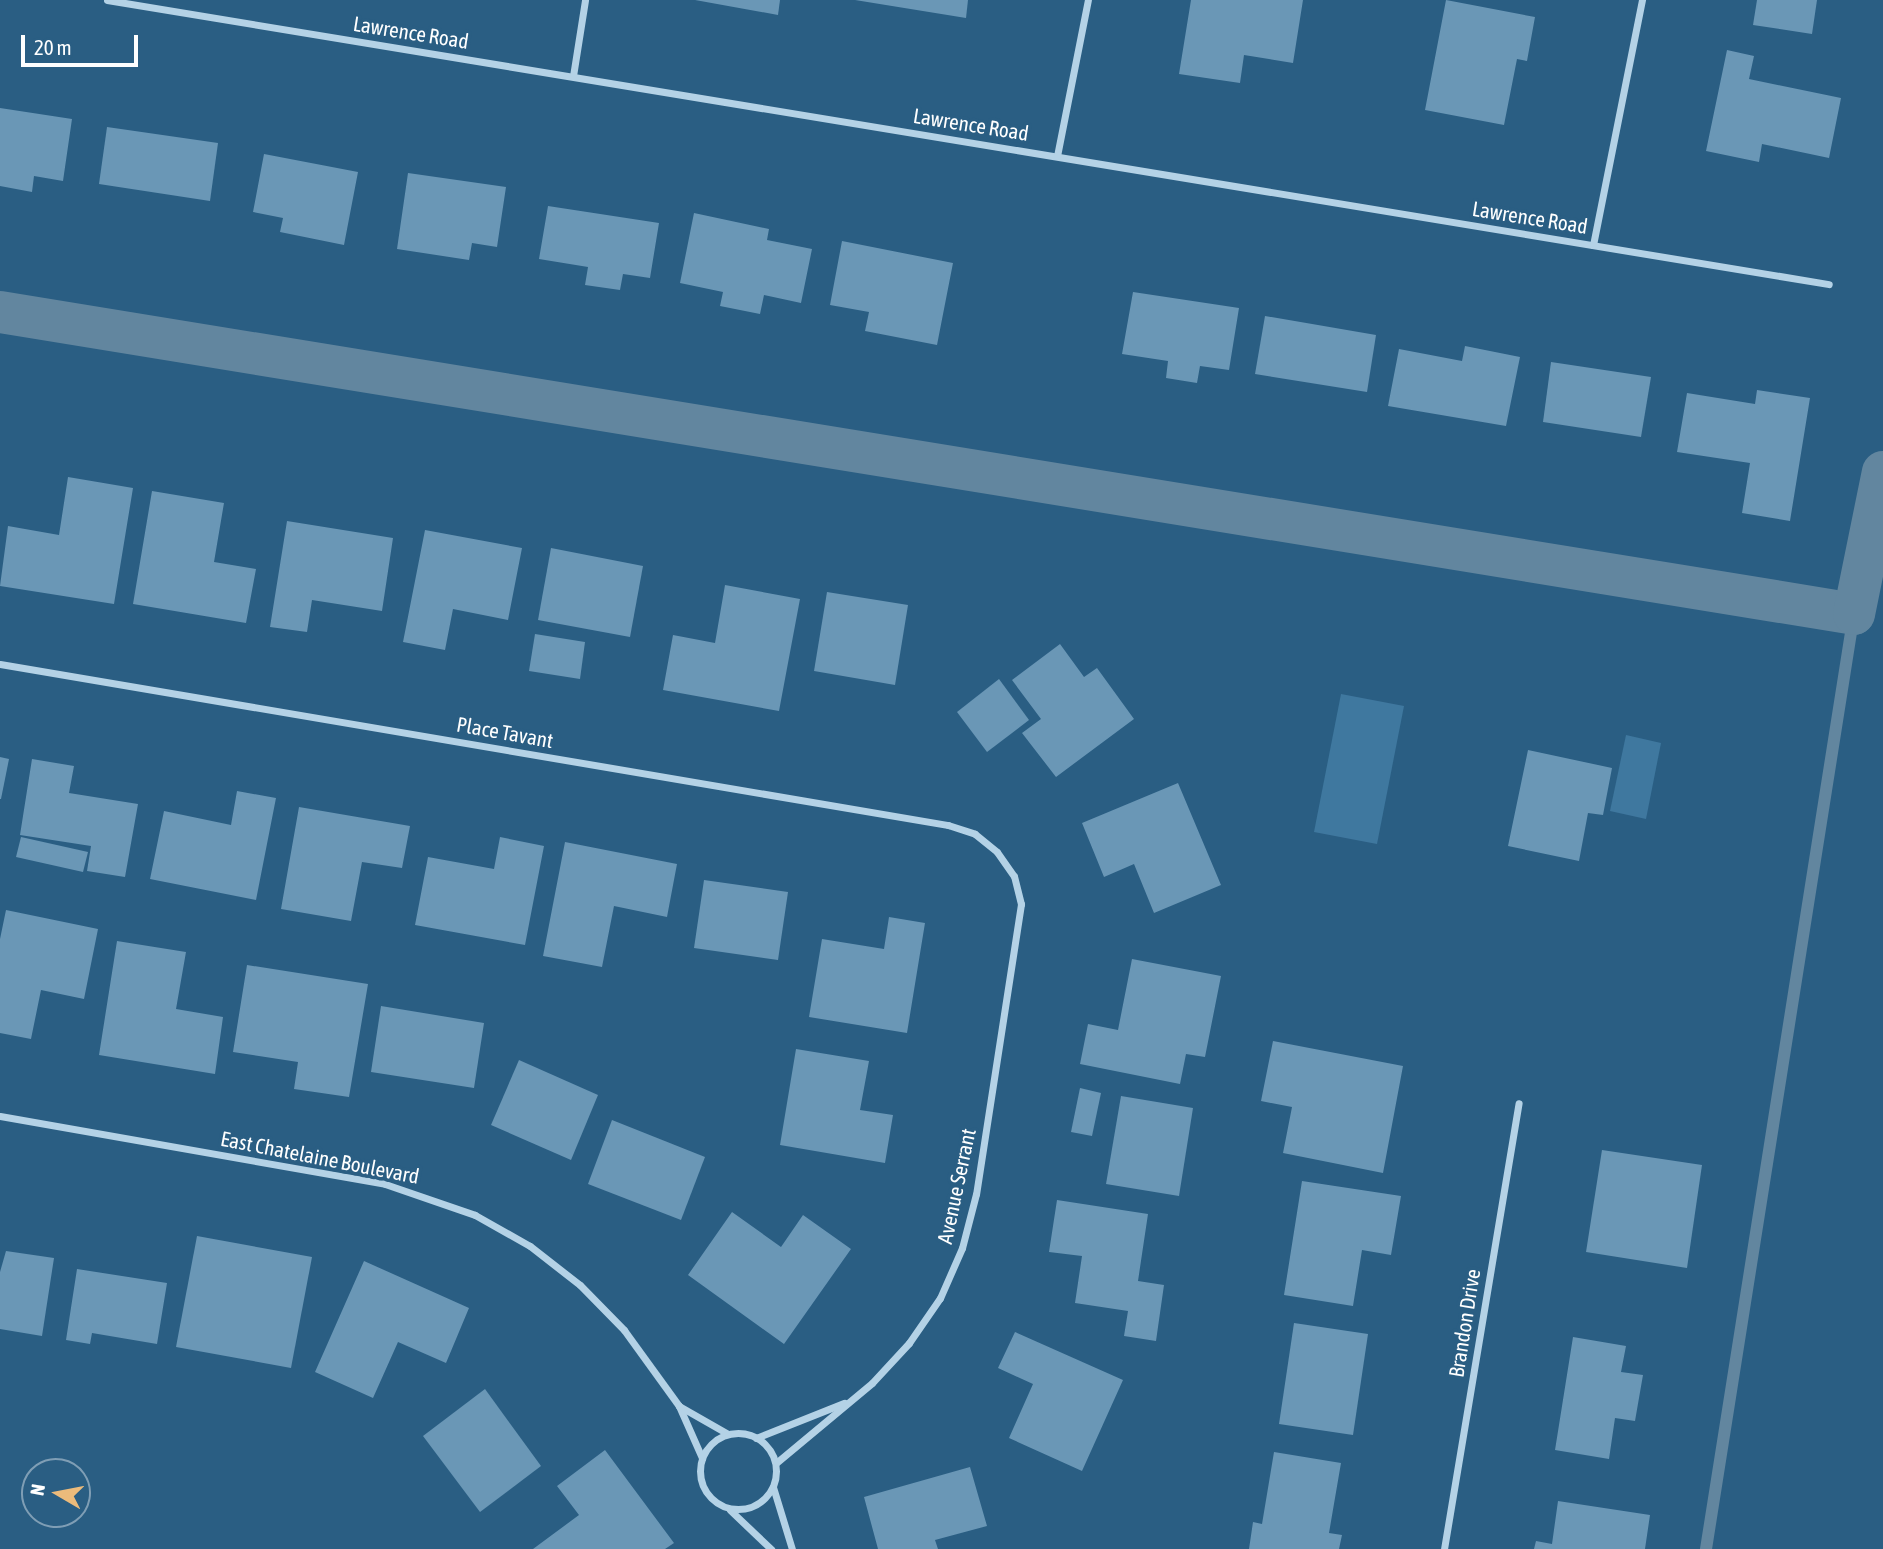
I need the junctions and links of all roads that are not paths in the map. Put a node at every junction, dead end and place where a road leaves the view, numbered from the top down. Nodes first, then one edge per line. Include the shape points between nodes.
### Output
1 (107, 0) edge
2 (585, 0) edge
3 (1088, 0) edge
4 (1642, 0) edge
5 (573, 76) junction
6 (1057, 156) junction
7 (1593, 245) junction
8 (1829, 284) dead end
9 (0, 664) edge
10 (997, 852) joint
11 (1519, 1103) dead end
12 (0, 1116) edge
13 (851, 1400) junction
14 (678, 1406) junction
15 (729, 1434) junction
16 (756, 1438) junction
17 (702, 1458) junction
18 (776, 1463) junction
19 (774, 1487) junction
20 (730, 1510) junction
21 (771, 1549) edge
22 (792, 1549) edge
23 (1444, 1549) edge

1 - 5 street, Lawrence Road
2 - 5 street
3 - 6 street
4 - 7 street
5 - 6 street, Lawrence Road
6 - 7 street, Lawrence Road
7 - 8 street, Lawrence Road
9 - 10 street, Place Tavant via 948,825 975,835
10 - 13 street, Avenue Serrant via 1014,876 1021,904 976,1194 962,1248 940,1298 909,1343
11 - 23 street, Brandon Drive
12 - 14 street, East Chatelaine Boulevard via 385,1184 475,1215 530,1246 580,1285 624,1331
13 - 16 street
13 - 18 street, Avenue Serrant
14 - 15 street, East Chatelaine Boulevard
14 - 17 street, East Chatelaine Boulevard
15 - 16 street
15 - 17 street via 708,1447
16 - 18 street via 771,1451
17 - 20 street via 699,1471 708,1496
18 - 19 street
19 - 20 street via 756,1506
19 - 22 street
20 - 21 street

